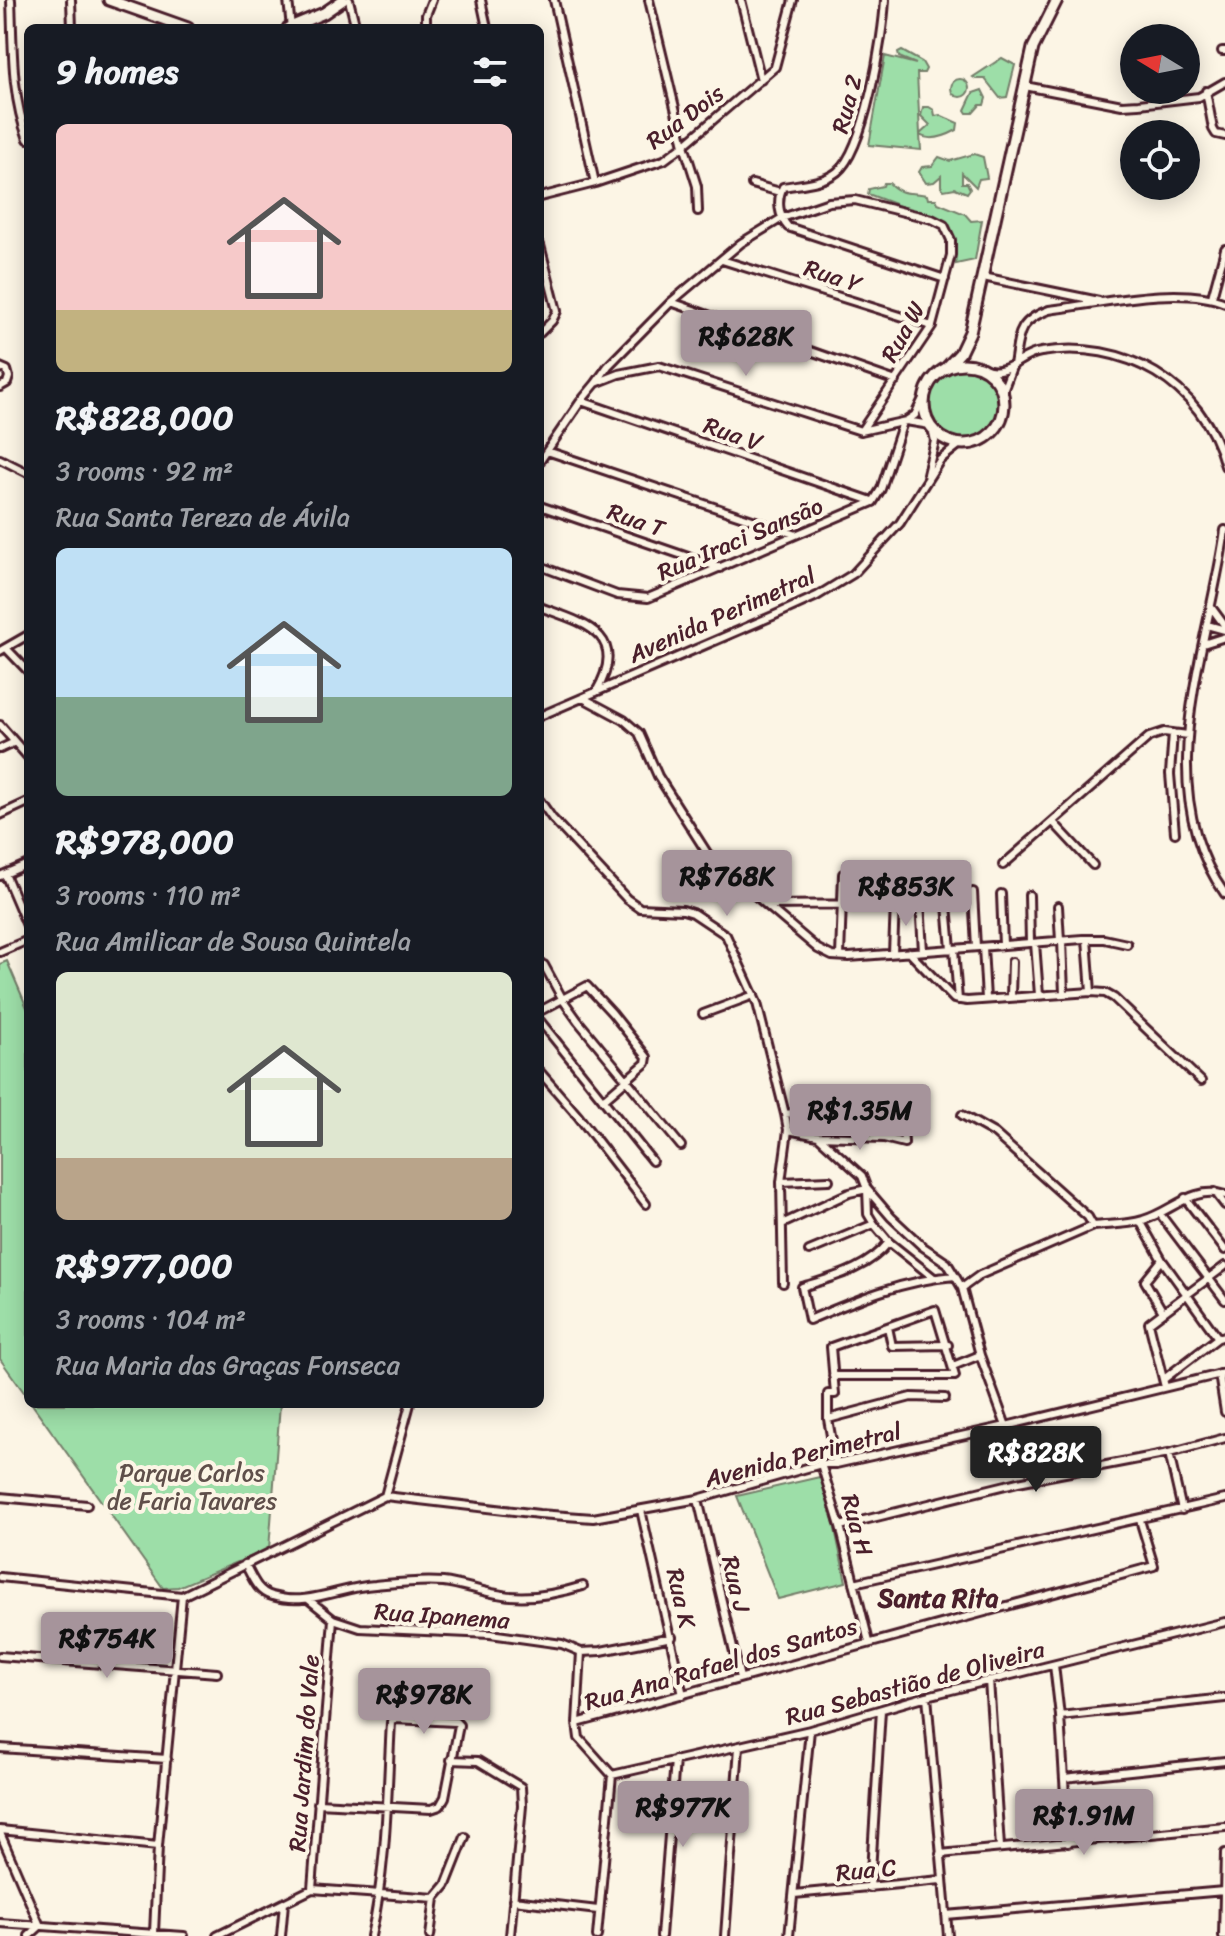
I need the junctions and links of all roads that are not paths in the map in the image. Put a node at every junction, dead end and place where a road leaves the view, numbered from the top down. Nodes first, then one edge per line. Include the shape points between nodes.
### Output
1 (11, 0) edge
2 (71, 0) edge
3 (109, 0) edge
4 (288, 0) edge
5 (346, 0) edge
6 (432, 0) edge
7 (481, 0) edge
8 (554, 0) edge
9 (649, 0) edge
10 (741, 0) edge
11 (793, 0) edge
12 (885, 0) edge
13 (1057, 0) edge
14 (72, 24) edge
15 (177, 24) edge
16 (290, 24) edge
17 (299, 24) edge
18 (355, 24) edge
19 (426, 24) edge
20 (486, 24) edge
21 (761, 80) junction
22 (1225, 82) edge
23 (1025, 86) junction
24 (1206, 91) junction
25 (24, 125) edge
26 (1225, 136) edge
27 (684, 145) junction
28 (595, 183) junction
29 (752, 184) dead end
30 (780, 192) junction
31 (544, 196) edge
32 (698, 211) dead end
33 (782, 218) junction
34 (1225, 249) edge
35 (544, 259) edge
36 (722, 260) junction
37 (983, 277) junction
38 (945, 279) junction
39 (1212, 297) junction
40 (671, 302) junction
41 (1107, 302) junction
42 (1225, 303) edge
43 (932, 326) junction
44 (544, 329) edge
45 (970, 332) junction
46 (1013, 366) junction
47 (0, 367) edge
48 (982, 367) junction
49 (946, 368) junction
50 (896, 381) junction
51 (596, 383) junction
52 (0, 387) edge
53 (926, 392) junction
54 (1004, 398) junction
55 (581, 401) junction
56 (905, 422) junction
57 (931, 426) junction
58 (861, 431) junction
59 (960, 444) junction
60 (547, 451) junction
61 (544, 455) edge
62 (0, 459) edge
63 (1225, 466) edge
64 (24, 471) edge
65 (925, 481) junction
66 (873, 502) junction
67 (544, 507) edge
68 (1225, 530) edge
69 (795, 534) junction
70 (544, 568) edge
71 (720, 568) junction
72 (1211, 607) junction
73 (544, 608) edge
74 (1207, 625) junction
75 (1225, 628) edge
76 (24, 637) edge
77 (1225, 637) edge
78 (1203, 644) junction
79 (3, 650) edge
80 (24, 668) edge
81 (596, 692) junction
82 (583, 698) junction
83 (544, 714) edge
84 (0, 725) edge
85 (1173, 733) junction
86 (1188, 735) junction
87 (15, 742) junction
88 (0, 749) edge
89 (24, 752) edge
90 (24, 804) edge
91 (544, 807) edge
92 (0, 815) edge
93 (1053, 822) junction
94 (1175, 833) dead end
95 (1003, 865) dead end
96 (1093, 865) dead end
97 (24, 866) edge
98 (843, 874) dead end
99 (2, 875) edge
100 (973, 892) dead end
101 (1001, 894) dead end
102 (1225, 894) edge
103 (1029, 895) dead end
104 (920, 902) junction
105 (895, 903) junction
106 (841, 904) junction
107 (767, 905) junction
108 (1058, 906) dead end
109 (24, 920) edge
110 (1087, 939) junction
111 (1061, 940) junction
112 (24, 942) edge
113 (1033, 943) junction
114 (1127, 944) dead end
115 (1003, 945) junction
116 (979, 947) junction
117 (953, 949) junction
118 (923, 951) junction
119 (0, 952) edge
120 (909, 952) junction
121 (893, 953) junction
122 (840, 956) junction
123 (1012, 962) dead end
124 (544, 965) edge
125 (1091, 992) junction
126 (1064, 994) junction
127 (754, 995) junction
128 (1039, 995) junction
129 (1011, 996) junction
130 (986, 999) junction
131 (563, 1000) junction
132 (958, 1000) junction
133 (544, 1009) edge
134 (703, 1014) dead end
135 (544, 1026) edge
136 (544, 1077) edge
137 (627, 1079) junction
138 (1201, 1081) dead end
139 (603, 1100) junction
140 (785, 1114) junction
141 (962, 1115) dead end
142 (788, 1130) junction
143 (818, 1136) junction
144 (681, 1146) dead end
145 (652, 1161) dead end
146 (829, 1180) dead end
147 (781, 1182) junction
148 (867, 1189) junction
149 (1215, 1192) junction
150 (1225, 1195) edge
151 (1185, 1198) junction
152 (646, 1204) dead end
153 (1225, 1205) edge
154 (1160, 1214) junction
155 (1140, 1221) junction
156 (782, 1224) junction
157 (874, 1224) junction
158 (1093, 1226) junction
159 (889, 1242) junction
160 (1225, 1250) edge
161 (809, 1251) dead end
162 (1162, 1260) junction
163 (1225, 1266) edge
164 (955, 1276) junction
165 (934, 1278) junction
166 (1210, 1278) junction
167 (783, 1283) dead end
168 (962, 1288) junction
169 (1187, 1294) junction
170 (1225, 1300) edge
171 (1163, 1312) junction
172 (888, 1327) junction
173 (1223, 1336) edge
174 (948, 1345) junction
175 (980, 1355) junction
176 (953, 1366) junction
177 (1222, 1374) edge
178 (833, 1376) junction
179 (1165, 1383) junction
180 (945, 1398) dead end
181 (409, 1408) edge
182 (1225, 1412) edge
183 (828, 1419) junction
184 (1006, 1426) junction
185 (1225, 1438) edge
186 (1169, 1453) junction
187 (821, 1464) junction
188 (836, 1464) junction
189 (385, 1496) junction
190 (0, 1497) edge
191 (698, 1499) junction
192 (1225, 1499) edge
193 (87, 1505) dead end
194 (641, 1510) junction
195 (1182, 1510) junction
196 (1140, 1520) junction
197 (840, 1526) junction
198 (245, 1564) junction
199 (0, 1577) edge
200 (854, 1583) junction
201 (583, 1586) dead end
202 (182, 1596) junction
203 (308, 1599) junction
204 (333, 1619) junction
205 (1225, 1622) edge
206 (672, 1637) junction
207 (869, 1642) junction
208 (581, 1652) junction
209 (0, 1656) edge
210 (1054, 1665) junction
211 (176, 1670) junction
212 (217, 1673) dead end
213 (740, 1678) junction
214 (989, 1680) junction
215 (683, 1695) junction
216 (927, 1696) junction
217 (1225, 1698) edge
218 (881, 1710) junction
219 (1060, 1716) junction
220 (577, 1723) junction
221 (810, 1730) junction
222 (739, 1747) junction
223 (0, 1748) edge
224 (167, 1759) junction
225 (451, 1760) junction
226 (675, 1760) junction
227 (1225, 1761) edge
228 (612, 1775) junction
229 (1064, 1778) junction
230 (318, 1803) junction
231 (387, 1806) junction
232 (1225, 1827) edge
233 (0, 1832) edge
234 (465, 1837) dead end
235 (1068, 1843) junction
236 (158, 1846) junction
237 (1000, 1847) junction
238 (1225, 1853) edge
239 (940, 1854) junction
240 (941, 1880) junction
241 (870, 1888) junction
242 (312, 1889) junction
243 (1224, 1891) edge
244 (381, 1894) junction
245 (794, 1894) junction
246 (435, 1898) junction
247 (513, 1900) junction
248 (284, 1903) junction
249 (598, 1910) junction
250 (946, 1915) junction
251 (0, 1923) edge
252 (40, 1926) junction
253 (154, 1933) junction
254 (29, 1936) edge
255 (184, 1936) edge
256 (217, 1936) edge
257 (281, 1936) edge
258 (371, 1936) edge
259 (430, 1936) edge
260 (510, 1936) edge
261 (597, 1936) edge
262 (661, 1936) edge
263 (725, 1936) edge
264 (789, 1936) edge
265 (948, 1936) edge
266 (1223, 1936) edge

1 - 25 street via 14,74
2 - 14 street
3 - 15 street
4 - 16 street
5 - 17 street
5 - 18 street
6 - 19 street
7 - 20 street
8 - 28 street
9 - 27 street
10 - 21 street
11 - 21 street, Rua Dois via 775,67
12 - 30 street, Rua 2 via 871,86 848,162 829,178
13 - 23 street via 1033,48
21 - 27 street, Rua Dois
22 - 24 street
23 - 24 street via 1122,105 1199,97
23 - 37 street
24 - 26 street via 1213,129
27 - 28 street, Rua Dois via 664,160
27 - 32 street via 697,186
28 - 31 street, Rua Dois
29 - 30 street
30 - 33 street
33 - 36 street
33 - 38 street via 788,227
33 - 38 street, Rua W via 829,202 855,200 932,219 944,225 951,240
34 - 39 street
35 - 44 street via 557,311
36 - 40 street
36 - 43 street, Rua Y
37 - 41 street
37 - 45 street
38 - 43 street, Rua W
39 - 41 street via 1188,294
39 - 42 street
40 - 50 street
40 - 51 street
41 - 46 street via 1034,315 1024,323
43 - 50 street, Rua W
45 - 48 street via 971,351
45 - 49 street
46 - 48 street via 998,372
46 - 54 street
46 - 63 street via 1039,352 1070,348 1150,367 1194,406
47 - 52 street via 9,377
48 - 49 street
48 - 54 street
49 - 53 street
50 - 58 street, Rua W
51 - 55 street
51 - 58 street via 659,366
53 - 56 street via 915,415
53 - 57 street via 925,415
54 - 59 street via 1004,411 993,432 972,444
55 - 60 street
55 - 66 street, Rua V
56 - 57 street
56 - 58 street
56 - 66 street
57 - 59 street
57 - 65 street, Avenida Perimetral via 933,451
59 - 65 street, Avenida Perimetral via 945,454
60 - 61 street
60 - 69 street
62 - 64 street
65 - 81 street, Avenida Perimetral via 900,523 853,574 789,609
66 - 69 street, Rua Iraci Sansão
67 - 71 street, Rua T
68 - 72 street
69 - 71 street, Rua Iraci Sansão
70 - 71 street, Rua Iraci Sansão via 617,595 648,598
72 - 74 street
72 - 75 street
73 - 81 street via 600,634 607,658
74 - 75 street
74 - 78 street
76 - 79 street
77 - 78 street
78 - 86 street
79 - 80 street
81 - 82 street, Avenida Perimetral
82 - 83 street, Avenida Perimetral
82 - 107 street via 639,733 658,776 709,856
84 - 87 street
85 - 86 street
85 - 93 street via 1149,737
85 - 94 street
86 - 102 street via 1194,823 1201,852
87 - 88 street
87 - 89 street
90 - 92 street
91 - 127 street via 627,899 640,908 683,910 726,935
93 - 95 street
93 - 96 street
97 - 99 street
98 - 106 street
99 - 109 street
100 - 116 street
101 - 115 street
103 - 113 street
104 - 105 street
104 - 117 street via 943,900 947,905
104 - 118 street
105 - 106 street
105 - 121 street
106 - 107 street
106 - 122 street
107 - 122 street via 818,949
108 - 111 street
110 - 111 street
110 - 114 street
110 - 125 street
111 - 113 street
111 - 126 street
112 - 119 street
113 - 115 street
113 - 128 street
115 - 116 street
116 - 117 street
116 - 130 street
117 - 118 street
117 - 132 street
118 - 120 street
120 - 121 street
120 - 132 street
121 - 122 street
123 - 129 street
124 - 131 street
125 - 126 street
125 - 138 street via 1114,998
126 - 128 street
127 - 134 street
127 - 140 street
128 - 129 street
129 - 130 street
130 - 132 street
131 - 133 street
131 - 137 street
131 - 137 street via 587,986 612,1013 647,1057
135 - 139 street
136 - 152 street
137 - 139 street
137 - 144 street
139 - 145 street
140 - 142 street
140 - 143 street via 901,1100 904,1143
141 - 158 street via 994,1133
142 - 143 street
142 - 147 street
143 - 148 street via 862,1176
146 - 147 street
147 - 156 street
148 - 156 street
148 - 157 street
148 - 164 street
149 - 150 street
149 - 151 street
149 - 153 street
151 - 154 street
151 - 160 street
154 - 155 street
154 - 166 street
155 - 158 street
155 - 162 street
156 - 167 street
157 - 159 street
157 - 161 street
158 - 168 street via 980,1275
159 - 165 street
159 - 165 street via 881,1253 851,1270 802,1287 809,1320 855,1300
162 - 169 street
162 - 171 street via 1145,1281
163 - 166 street
164 - 165 street
164 - 168 street
166 - 169 street
166 - 170 street
168 - 175 street
169 - 171 street
169 - 173 street
171 - 179 street via 1149,1323
172 - 174 street via 892,1346
172 - 174 street via 935,1310
172 - 178 street via 831,1347
173 - 179 street
174 - 176 street
175 - 176 street
175 - 184 street
176 - 178 street via 955,1376
177 - 179 street, Avenida Perimetral
177 - 182 street
178 - 183 street via 835,1394 828,1394
179 - 184 street, Avenida Perimetral
180 - 183 street via 911,1397
181 - 189 street
183 - 188 street
184 - 188 street, Avenida Perimetral
185 - 186 street
186 - 195 street
186 - 197 street via 1018,1482
187 - 188 street, Avenida Perimetral
187 - 191 street, Avenida Perimetral
187 - 197 street, Rua H
189 - 194 street, Avenida Perimetral via 593,1518
189 - 198 street
190 - 193 street
191 - 194 street, Avenida Perimetral
191 - 213 street, Rua J
192 - 195 street
194 - 206 street, Rua K
195 - 196 street
196 - 200 street
196 - 207 street, Rua Ana Rafael dos Santos via 1154,1566
197 - 200 street, Rua H
198 - 202 street
198 - 203 street via 257,1587 269,1596
199 - 202 street
200 - 207 street, Rua H
201 - 203 street via 556,1594 500,1595 426,1581 352,1586
202 - 211 street
203 - 204 street, Rua Ipanema
204 - 208 street, Rua Ipanema via 360,1628 490,1634 562,1644
204 - 230 street, Rua Jardim do Vale
205 - 210 street, Rua Sebastião de Oliveira
206 - 208 street, Rua Ipanema
206 - 215 street, Rua K
207 - 213 street, Rua Ana Rafael dos Santos
208 - 220 street
209 - 211 street
210 - 214 street, Rua Sebastião de Oliveira
210 - 219 street
211 - 212 street
211 - 224 street
213 - 215 street, Rua Ana Rafael dos Santos
214 - 216 street, Rua Sebastião de Oliveira
214 - 237 street
215 - 220 street, Rua Ana Rafael dos Santos
216 - 218 street, Rua Sebastião de Oliveira
216 - 239 street
217 - 219 street
218 - 221 street, Rua Sebastião de Oliveira
218 - 241 street
219 - 229 street
220 - 228 street via 579,1738
221 - 222 street, Rua Sebastião de Oliveira
221 - 245 street
222 - 226 street, Rua Sebastião de Oliveira
222 - 263 street
223 - 224 street
224 - 236 street
225 - 231 street via 440,1806
225 - 231 street via 458,1724 392,1720
225 - 247 street via 478,1761 521,1787
226 - 228 street, Rua Sebastião de Oliveira
226 - 262 street
227 - 229 street
228 - 249 street
229 - 235 street
230 - 231 street
230 - 242 street, Rua Jardim do Vale
231 - 244 street
232 - 235 street
233 - 236 street
233 - 252 street
234 - 246 street via 446,1885
235 - 237 street
236 - 253 street
237 - 239 street
238 - 243 street
239 - 240 street
240 - 241 street, Rua C
240 - 250 street
241 - 245 street, Rua C
242 - 244 street
242 - 248 street
243 - 250 street
243 - 266 street
244 - 246 street
244 - 258 street
245 - 264 street
246 - 259 street
247 - 249 street
247 - 260 street
248 - 256 street
248 - 257 street
249 - 261 street
250 - 265 street
251 - 252 street
252 - 253 street
252 - 254 street
253 - 255 street

